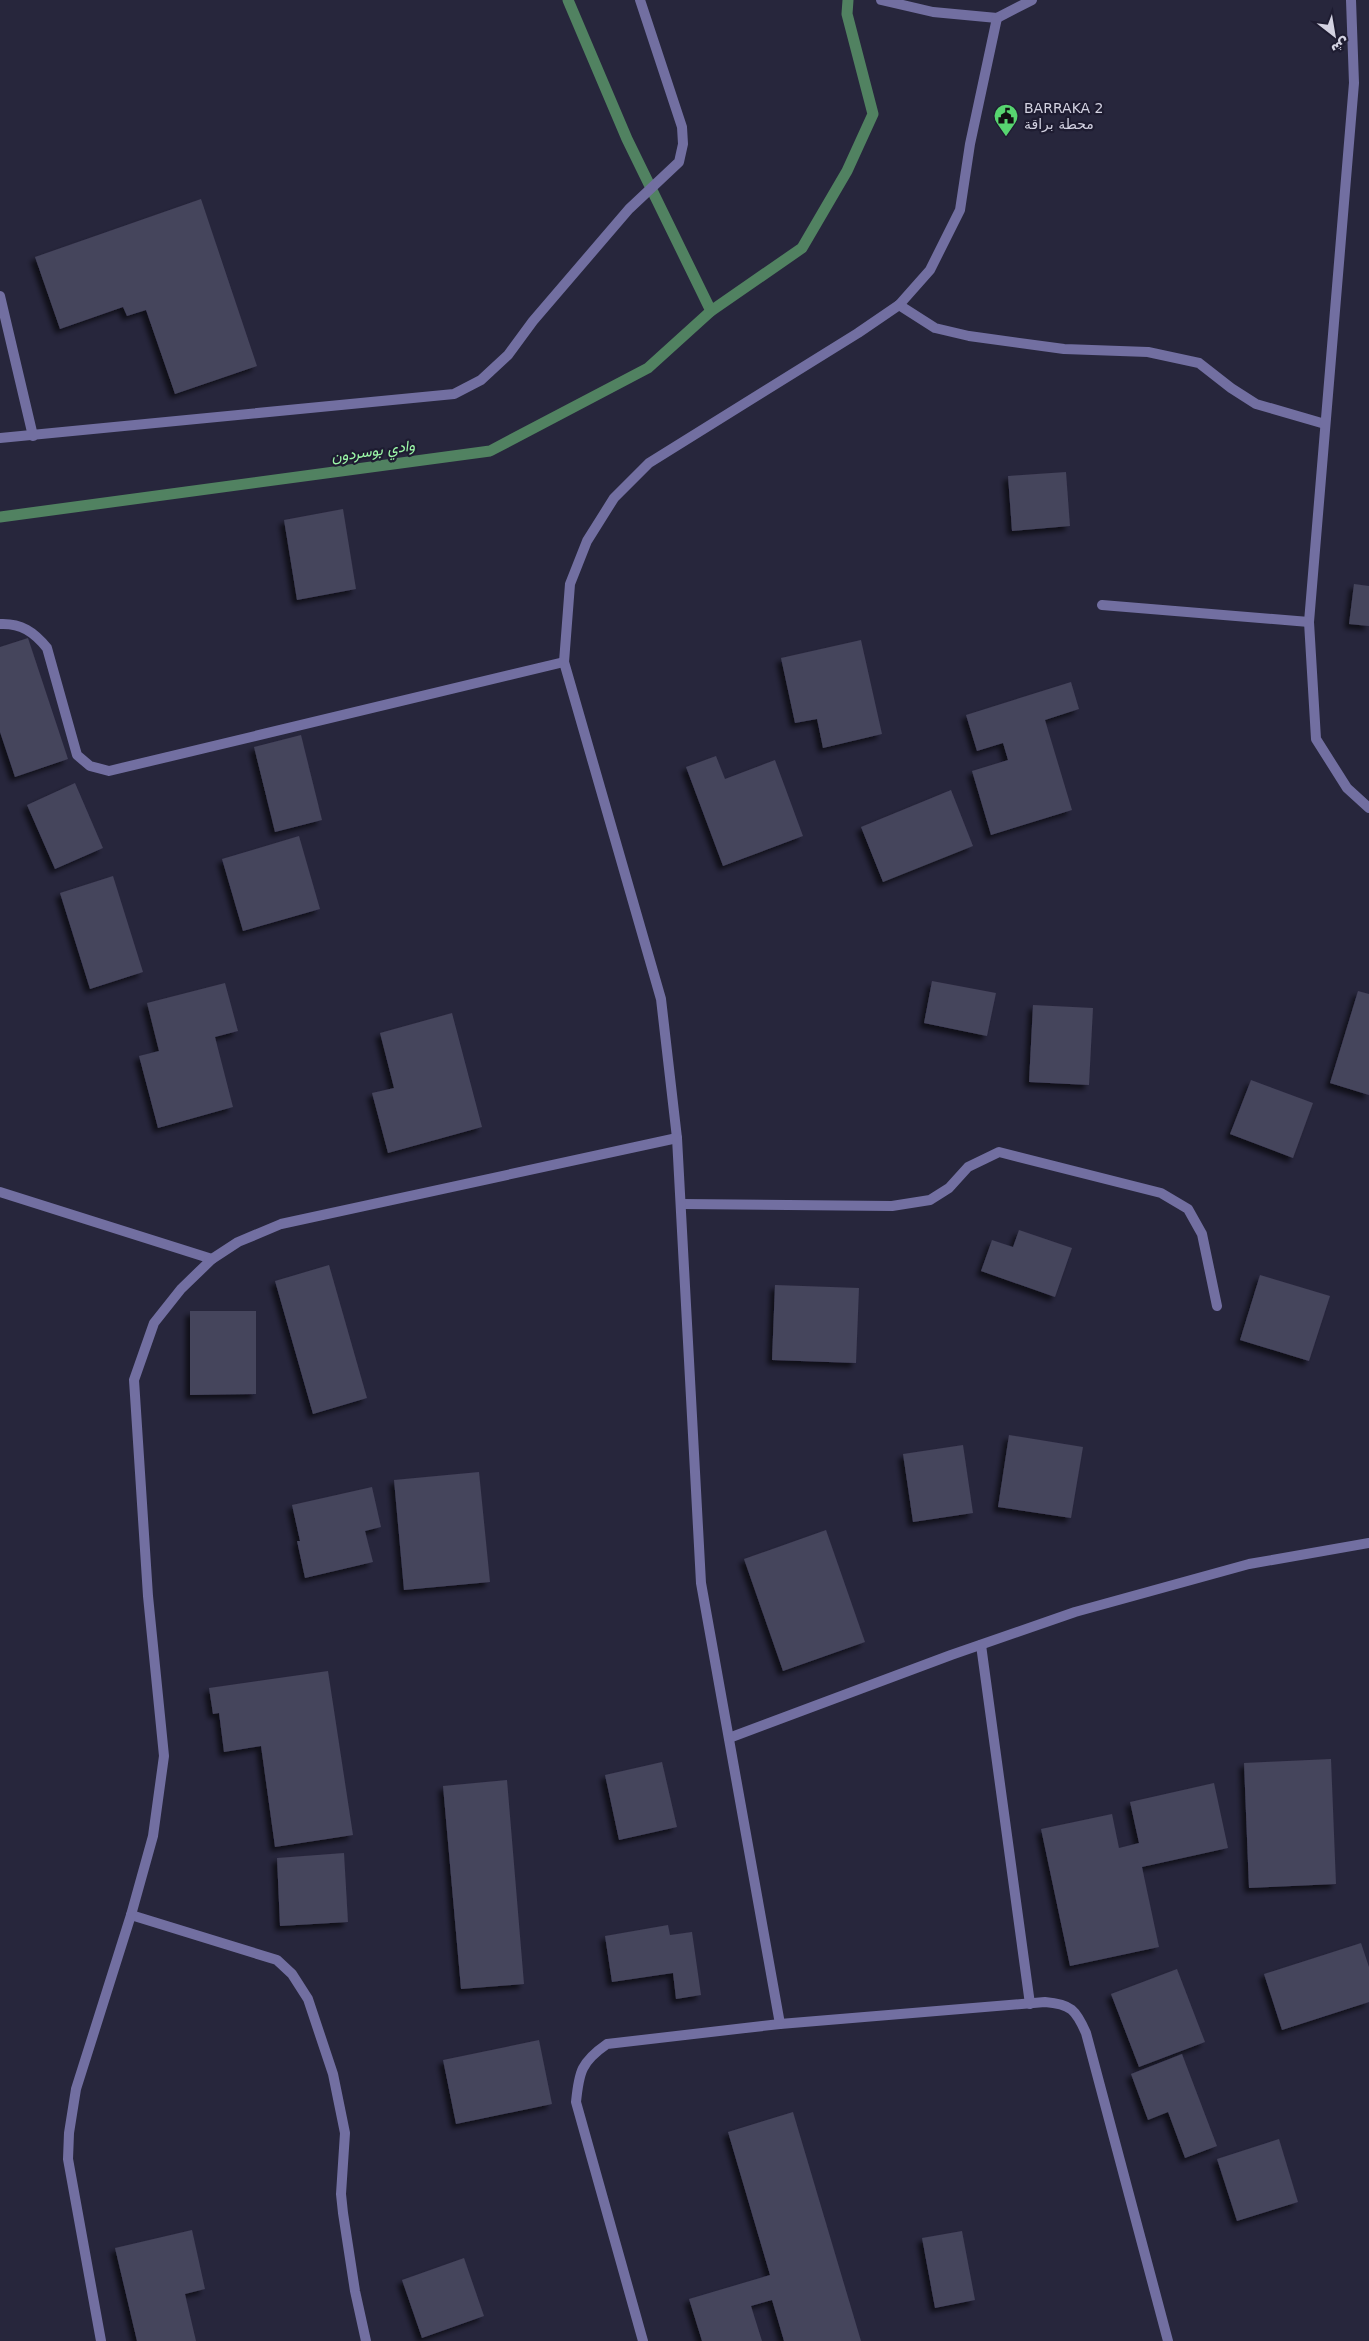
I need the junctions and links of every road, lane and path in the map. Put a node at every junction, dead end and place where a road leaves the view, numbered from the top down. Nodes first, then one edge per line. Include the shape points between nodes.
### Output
1 (640, 0) edge
2 (881, 0) edge
3 (1032, 0) edge
4 (1351, 0) edge
5 (997, 18) junction
6 (0, 296) edge
7 (899, 305) junction
8 (1325, 424) junction
9 (33, 436) junction
10 (0, 438) edge
11 (1102, 604) dead end
12 (1310, 622) junction
13 (0, 624) edge
14 (564, 662) junction
15 (1369, 808) edge
16 (678, 1138) junction
17 (0, 1192) edge
18 (681, 1204) junction
19 (212, 1259) junction
20 (1217, 1306) dead end
21 (1369, 1543) edge
22 (981, 1645) junction
23 (729, 1738) junction
24 (131, 1915) junction
25 (1030, 2004) junction
26 (780, 2024) junction
27 (102, 2341) edge
28 (366, 2341) edge
29 (643, 2341) edge
30 (1168, 2341) edge

1 - 9 street via 682,127 680,162 629,210 533,321 508,355 481,380 454,394
2 - 5 street via 933,12
3 - 5 street
4 - 8 street via 1354,83
5 - 7 street via 970,144 960,210 930,270
6 - 9 street
7 - 8 street via 935,328 969,336 1064,350 1148,352 1199,363 1256,404
7 - 14 street via 649,463 614,498 586,541 570,584
8 - 12 street
9 - 10 street
11 - 12 street
12 - 15 street via 1316,739 1347,788
13 - 14 street via 15,624 36,635 47,648 77,755 90,766 109,771
14 - 16 street via 661,999
16 - 18 street
16 - 19 street via 281,1224 238,1242
17 - 19 street
18 - 20 street via 892,1206 930,1200 949,1188 968,1167 999,1152 1161,1193 1188,1209 1202,1234
18 - 23 street via 701,1583
19 - 24 street via 181,1289 154,1323 134,1380 148,1596 164,1756 153,1836
21 - 22 street via 1249,1564 1075,1612
22 - 23 street
22 - 25 street
23 - 26 street
24 - 27 street via 76,2089 69,2133 68,2159
24 - 28 street via 277,1960 292,1974 308,1999 333,2074 345,2133 341,2194
25 - 26 street
25 - 30 street via 1060,2003 1072,2008 1086,2033
26 - 29 street via 607,2044 590,2056 578,2079 576,2102

